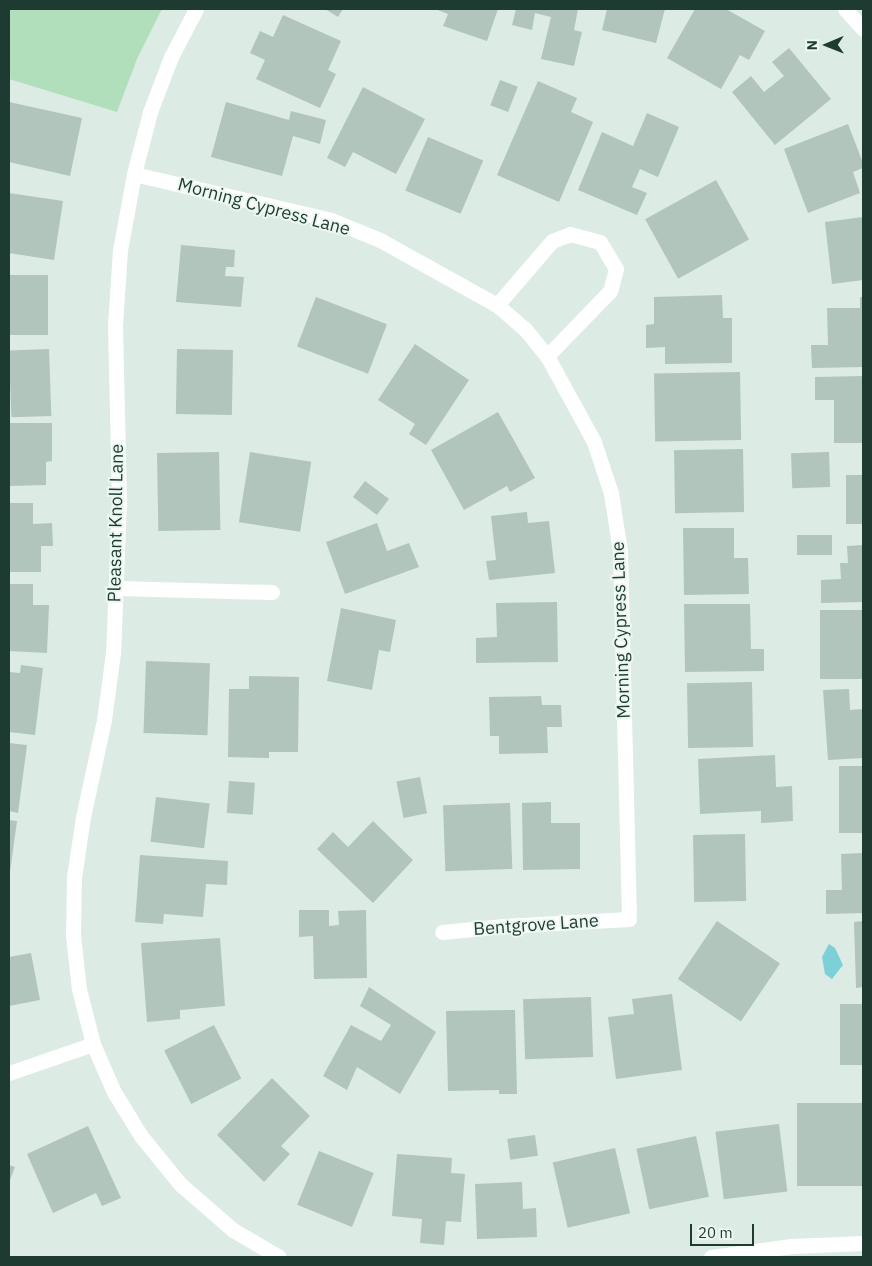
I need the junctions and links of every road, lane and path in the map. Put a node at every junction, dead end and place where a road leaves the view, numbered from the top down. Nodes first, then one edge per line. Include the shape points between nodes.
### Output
1 (196, 9) edge
2 (845, 9) edge
3 (863, 29) edge
4 (134, 174) junction
5 (497, 305) junction
6 (547, 356) junction
7 (116, 588) junction
8 (272, 592) dead end
9 (629, 919) joint
10 (442, 932) dead end
11 (93, 1044) junction
12 (9, 1073) edge
13 (863, 1243) edge
14 (279, 1257) edge
15 (711, 1257) edge

1 - 4 street, Pleasant Knoll Lane via 171,57 150,112
2 - 3 street
4 - 5 street, Morning Cypress Lane via 331,220 380,240
4 - 7 street, Pleasant Knoll Lane via 120,250 115,325 119,500
5 - 6 street, Morning Cypress Lane via 525,329
5 - 6 street via 552,241 570,234 600,242 616,269 610,291
6 - 9 street, Morning Cypress Lane via 594,442 611,493 620,551
7 - 8 street
7 - 11 street, Pleasant Knoll Lane via 113,654 104,720 74,877 73,934 78,989
9 - 10 street, Bentgrove Lane
11 - 12 street
11 - 14 street, Pleasant Knoll Lane via 119,1100 141,1136 180,1184 233,1230
13 - 15 street via 791,1246

